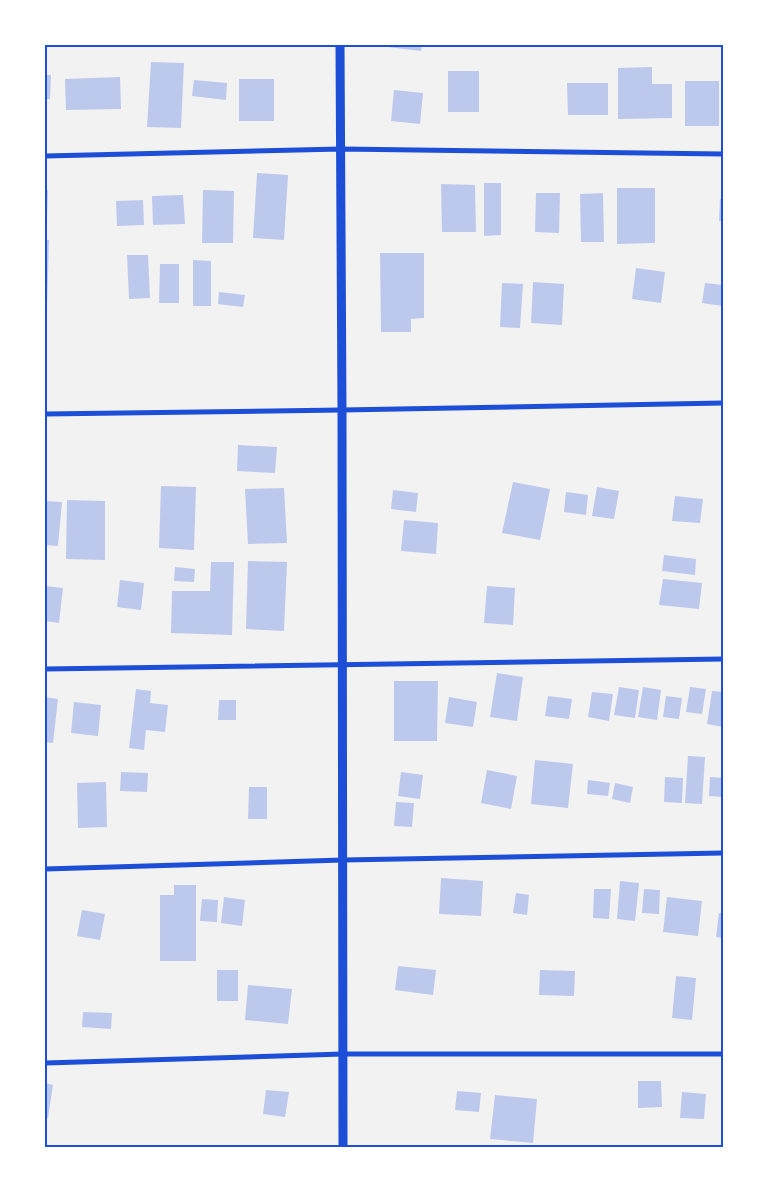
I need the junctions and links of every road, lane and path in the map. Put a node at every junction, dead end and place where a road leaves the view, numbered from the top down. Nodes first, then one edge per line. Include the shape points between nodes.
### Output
1 (340, 45) edge
2 (341, 149) junction
3 (723, 154) edge
4 (45, 156) edge
5 (723, 402) edge
6 (342, 410) junction
7 (45, 414) edge
8 (723, 659) edge
9 (342, 664) junction
10 (45, 669) edge
11 (723, 853) edge
12 (343, 860) junction
13 (45, 869) edge
14 (343, 1054) junction
15 (723, 1054) edge
16 (45, 1063) edge
17 (343, 1147) edge

1 - 2 street
2 - 3 street
2 - 4 street
2 - 6 street
5 - 6 street
6 - 7 street
6 - 9 street
8 - 9 street
9 - 10 street
9 - 12 street
11 - 12 street
12 - 13 street
12 - 14 street
14 - 15 street
14 - 16 street
14 - 17 street

